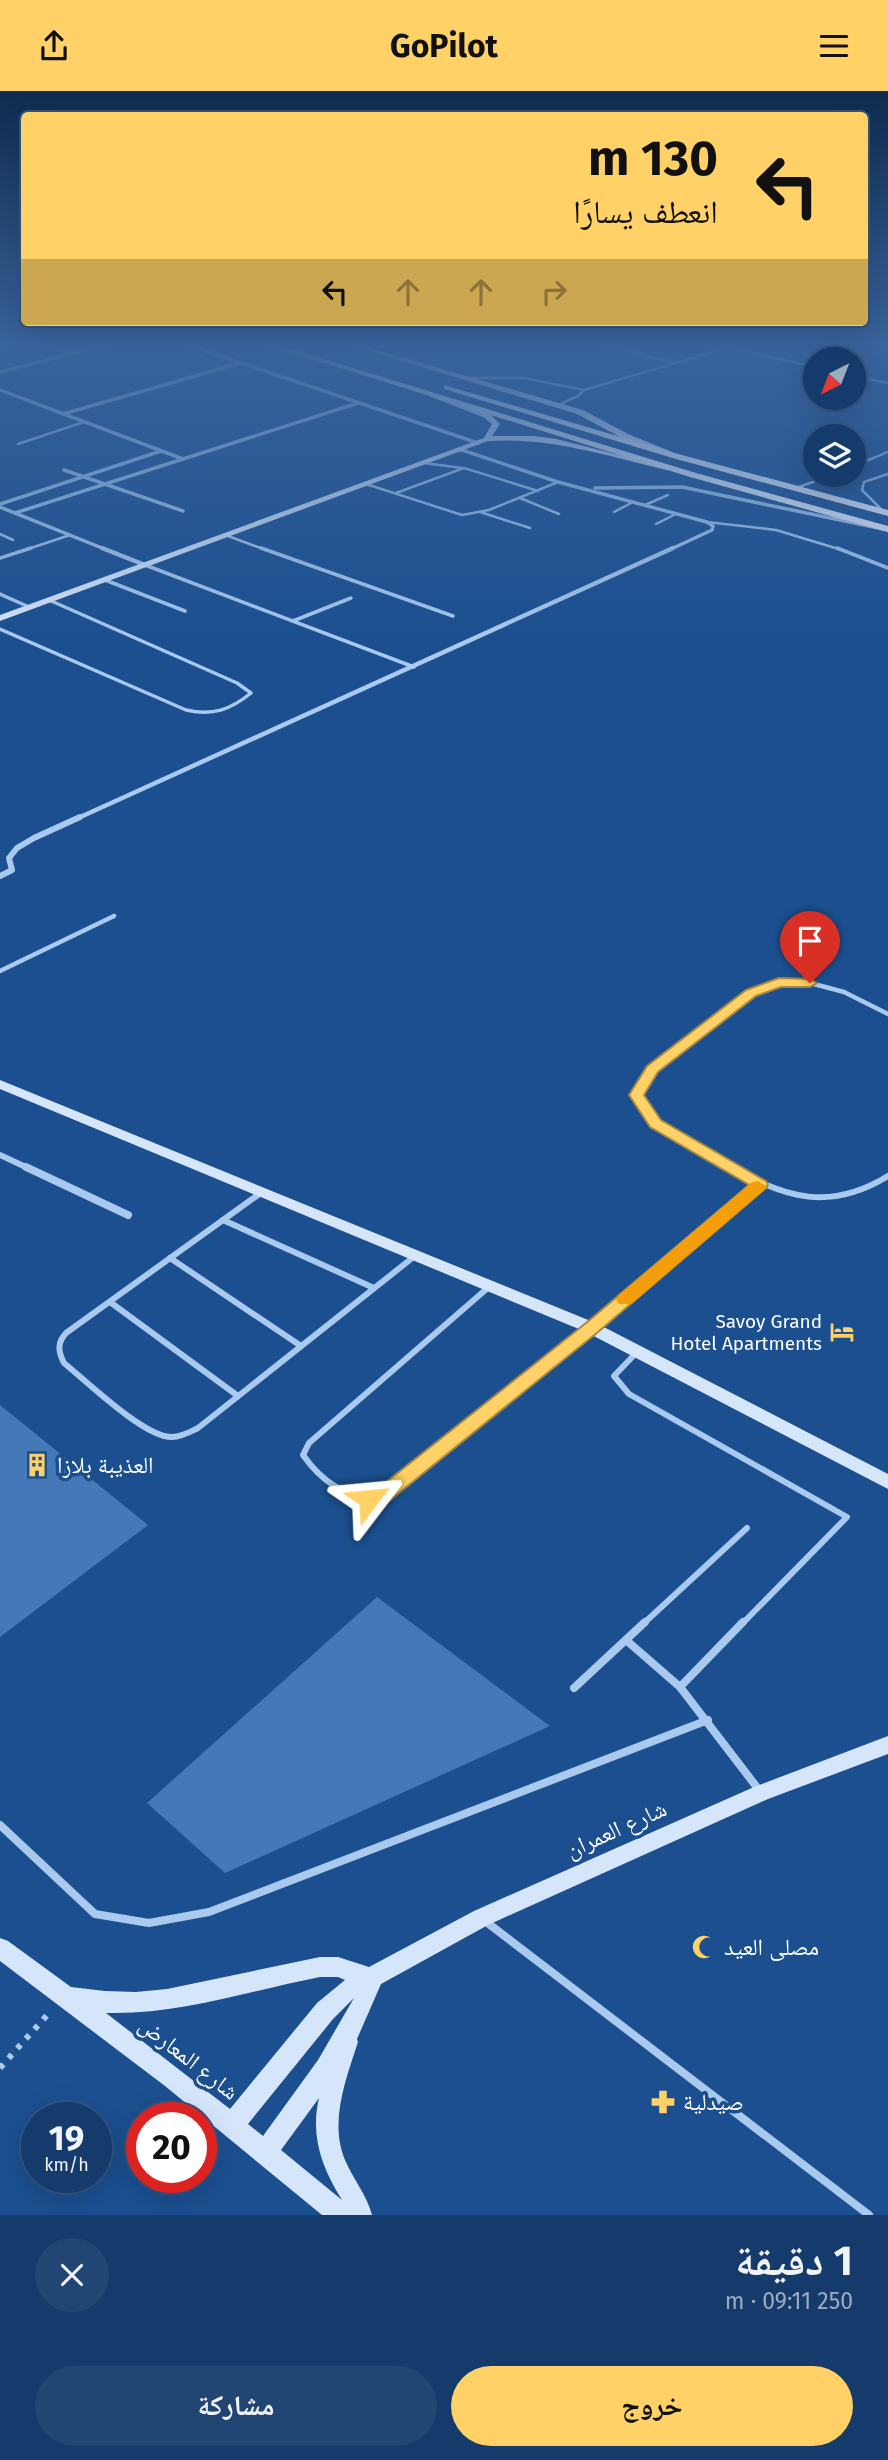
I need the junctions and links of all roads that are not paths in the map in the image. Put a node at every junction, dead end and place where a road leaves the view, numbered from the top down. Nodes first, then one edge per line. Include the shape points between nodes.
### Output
1 (24, 441) edge
2 (135, 441) edge
3 (239, 441) edge
4 (483, 441) edge
5 (557, 441) edge
6 (583, 441) edge
7 (627, 441) edge
8 (638, 441) edge
9 (18, 443) dead end
10 (459, 449) junction
11 (161, 451) junction
12 (888, 451) edge
13 (679, 457) junction
14 (183, 459) junction
15 (866, 461) edge
16 (424, 463) junction
17 (464, 468) junction
18 (64, 470) dead end
19 (678, 470) junction
20 (888, 474) edge
21 (83, 476) junction
22 (558, 482) junction
23 (103, 484) junction
24 (369, 485) junction
25 (803, 486) edge
26 (587, 489) junction
27 (795, 489) junction
28 (538, 491) junction
29 (396, 493) junction
30 (668, 495) dead end
31 (519, 498) junction
32 (633, 502) junction
33 (0, 505) edge
34 (645, 505) junction
35 (183, 511) dead end
36 (479, 512) junction
37 (614, 512) dead end
38 (886, 512) edge
39 (15, 513) junction
40 (559, 514) dead end
41 (676, 514) junction
42 (707, 522) junction
43 (656, 524) dead end
44 (530, 528) dead end
45 (888, 529) edge
46 (0, 534) edge
47 (69, 535) junction
48 (228, 535) junction
49 (13, 540) dead end
50 (0, 558) edge
51 (145, 565) junction
52 (888, 568) edge
53 (105, 580) junction
54 (0, 594) edge
55 (351, 598) dead end
56 (50, 600) junction
57 (29, 607) junction
58 (185, 611) dead end
59 (453, 616) dead end
60 (0, 618) edge
61 (293, 621) junction
62 (0, 629) edge
63 (414, 667) junction
64 (0, 876) edge
65 (114, 916) dead end
66 (0, 971) edge
67 (888, 1014) edge
68 (0, 1084) edge
69 (0, 1156) edge
70 (888, 1176) edge
71 (760, 1184) junction
72 (262, 1192) junction
73 (128, 1215) dead end
74 (223, 1220) junction
75 (416, 1255) junction
76 (170, 1258) junction
77 (490, 1286) junction
78 (374, 1288) junction
79 (110, 1301) junction
80 (592, 1328) junction
81 (301, 1346) junction
82 (638, 1351) junction
83 (238, 1396) junction
84 (888, 1482) edge
85 (747, 1528) dead end
86 (626, 1640) junction
87 (680, 1687) junction
88 (574, 1688) dead end
89 (708, 1720) junction
90 (888, 1745) edge
91 (761, 1793) junction
92 (0, 1825) edge
93 (481, 1918) junction
94 (0, 1948) edge
95 (372, 1979) junction
96 (65, 1995) junction
97 (350, 2029) junction
98 (232, 2125) junction
99 (266, 2152) junction
100 (341, 2215) edge
101 (360, 2215) edge
102 (869, 2215) edge

1 - 9 lane
2 - 11 street
3 - 14 street
4 - 10 street
5 - 19 street
6 - 19 main road
7 - 13 main road
8 - 13 street
10 - 16 street
10 - 22 street
11 - 14 street
11 - 21 street
12 - 15 lane
13 - 27 main road
14 - 23 street
16 - 17 lane
16 - 24 street
17 - 28 lane
17 - 29 lane
18 - 21 street
19 - 45 main road
20 - 38 lane via 864,482 862,490
21 - 23 street
21 - 33 street
22 - 26 street
22 - 28 lane
23 - 35 street
23 - 39 street
24 - 29 lane
24 - 48 street
25 - 27 lane
26 - 32 street
26 - 45 street via 682,487
27 - 38 main road
28 - 31 lane
29 - 36 lane via 462,515
30 - 34 lane
31 - 36 lane
31 - 40 lane
32 - 34 street
32 - 37 lane
33 - 39 street
34 - 41 street
36 - 44 lane
39 - 47 street
41 - 42 street
41 - 43 lane
42 - 52 lane via 754,525
42 - 63 street via 713,526 706,534
46 - 49 lane
47 - 50 lane
47 - 51 street
48 - 51 street
48 - 59 lane
51 - 53 street
51 - 61 lane
53 - 56 street
53 - 58 lane
54 - 57 lane
55 - 61 lane
56 - 57 street
56 - 62 lane via 251,693 233,709 200,715
57 - 60 street
61 - 63 lane
63 - 64 street via 34,838 17,848 9,858 12,870
65 - 66 lane
67 - 71 lane via 844,992 810,983 779,983 751,993 652,1069 637,1095 656,1123
68 - 72 street
69 - 73 street
70 - 71 lane via 865,1190 838,1197 805,1197
71 - 80 lane
72 - 74 lane
72 - 75 street
74 - 76 lane
74 - 78 lane
75 - 77 street
75 - 78 lane
76 - 79 lane
76 - 81 lane
77 - 80 street
77 - 80 lane via 309,1443 303,1455 312,1471 352,1496 382,1496
78 - 81 lane
79 - 83 lane
79 - 83 lane via 66,1333 58,1352 64,1363 142,1426 165,1438 180,1437
80 - 82 street
81 - 83 lane
82 - 84 street
82 - 87 lane via 614,1376 629,1394 847,1517
85 - 86 lane
86 - 87 lane
86 - 88 lane
87 - 89 lane
89 - 91 lane
89 - 92 lane via 209,1912 149,1923 95,1914
90 - 91 street, شارع العمران
91 - 93 street, شارع العمران
93 - 95 street, شارع العمران
93 - 102 lane
94 - 96 street, شارع المعارض
95 - 96 street via 338,1967 320,1967 182,1999 140,2004 99,2003
95 - 97 street
95 - 98 street, شارع العمران via 335,2000
96 - 98 street, شارع المعارض
97 - 99 street
97 - 101 street via 326,2112 325,2132 329,2151
98 - 99 street, شارع المعارض
99 - 100 street, شارع المعارض

